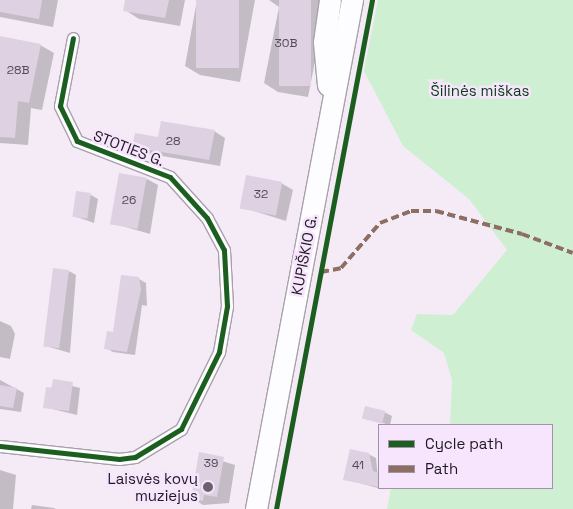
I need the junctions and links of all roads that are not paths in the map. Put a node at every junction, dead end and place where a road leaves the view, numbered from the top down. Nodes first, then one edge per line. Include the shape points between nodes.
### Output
1 (330, 0) edge
2 (352, 0) edge
3 (73, 38) dead end
4 (330, 112) junction
5 (0, 446) edge
6 (256, 509) edge

1 - 4 highway via 324,42
2 - 4 highway, KUPIŠKIO G.
3 - 5 street, STOTIES G. via 60,106 77,141 170,177 207,218 224,250 227,306 219,352 180,429 135,457 119,459
4 - 6 highway, KUPIŠKIO G.

